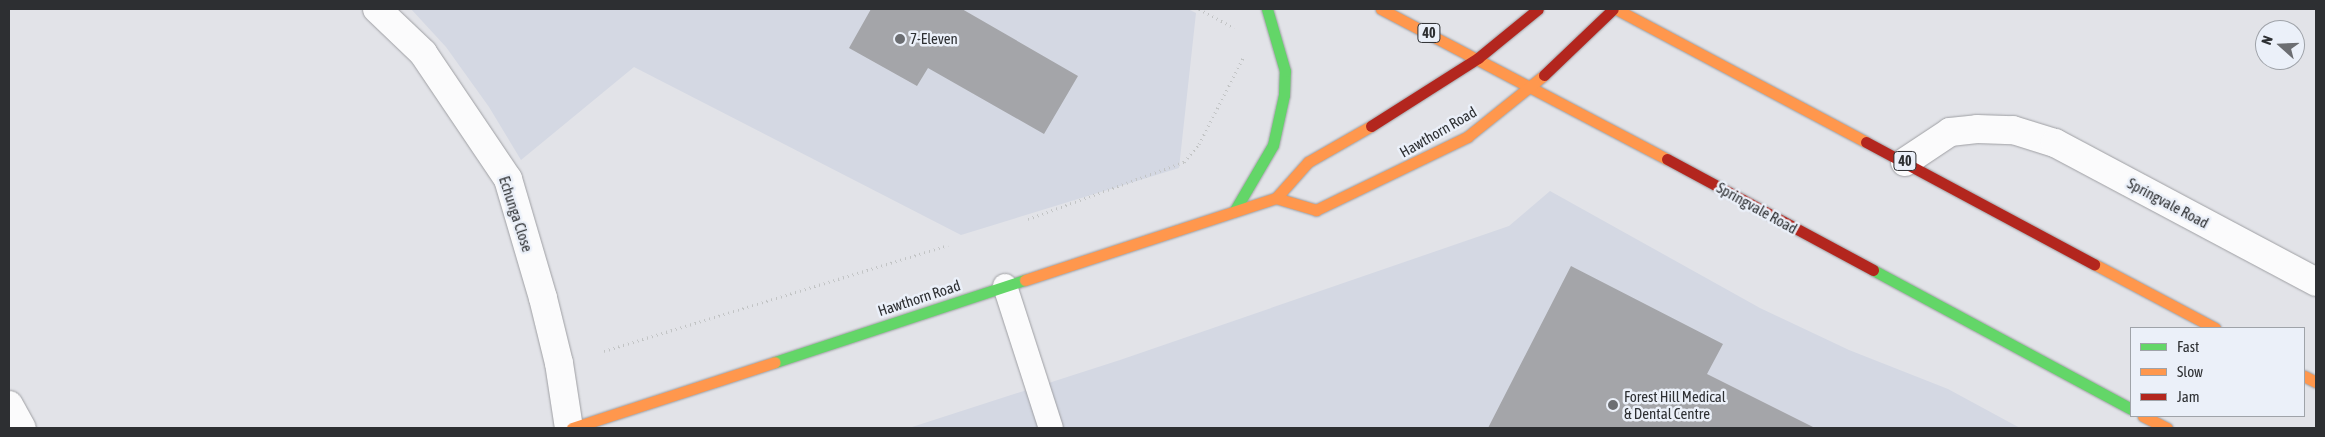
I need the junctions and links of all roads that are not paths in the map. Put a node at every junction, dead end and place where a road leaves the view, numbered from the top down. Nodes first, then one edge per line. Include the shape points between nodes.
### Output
1 (377, 9) edge
2 (1267, 9) edge
3 (1381, 9) edge
4 (1538, 9) edge
5 (1615, 9) edge
6 (1478, 58) junction
7 (1532, 87) junction
8 (1906, 162) junction
9 (1276, 198) junction
10 (1235, 210) junction
11 (2316, 282) edge
12 (1005, 286) junction
13 (2213, 327) edge
14 (9, 405) edge
15 (2130, 408) edge
16 (2145, 417) edge
17 (22, 428) edge
18 (571, 428) edge
19 (1051, 428) edge
20 (2167, 428) edge

1 - 18 street, Echunga Close via 424,53 508,178 543,298
2 - 10 main road via 1285,71 1284,95 1273,145
3 - 6 main road, Springvale Road / 40
4 - 6 main road
5 - 7 main road, Hawthorn Road
5 - 8 main road, 40
6 - 7 main road, Springvale Road / 40
6 - 9 main road via 1400,109 1308,162
7 - 9 main road, Hawthorn Road via 1467,137 1358,192 1316,210
7 - 15 main road, Springvale Road / 40
8 - 11 street, Springvale Road via 1950,132 2013,130 2055,143
8 - 13 main road, 40
9 - 10 main road, Hawthorn Road
10 - 12 main road, Hawthorn Road
12 - 18 main road, Hawthorn Road
12 - 19 lane
14 - 17 street
16 - 20 main road

